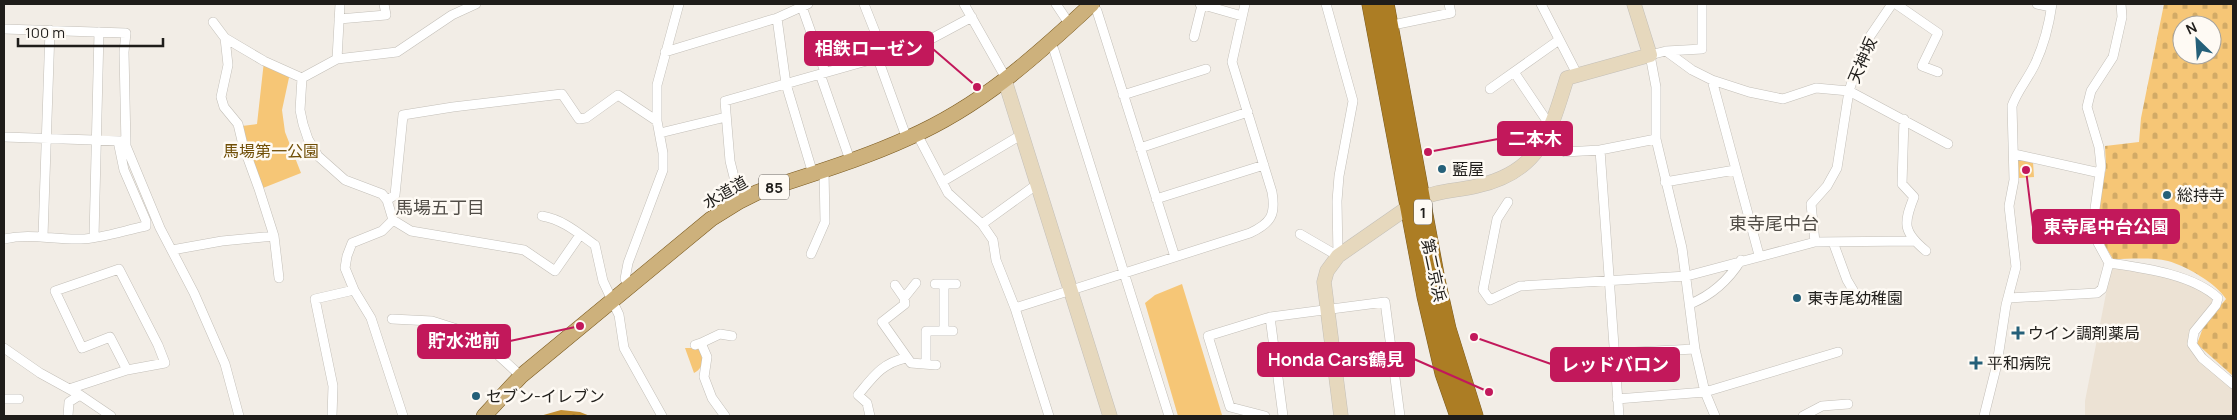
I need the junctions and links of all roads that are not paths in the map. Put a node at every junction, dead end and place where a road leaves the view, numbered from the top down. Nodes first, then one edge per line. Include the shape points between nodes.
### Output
1 (340, 4) edge
2 (384, 4) edge
3 (476, 4) edge
4 (679, 4) edge
5 (864, 4) edge
6 (964, 4) edge
7 (1056, 4) edge
8 (1091, 4) edge
9 (1201, 4) edge
10 (1245, 4) edge
11 (1326, 4) edge
12 (1371, 4) edge
13 (1385, 4) edge
14 (1449, 4) edge
15 (1541, 4) edge
16 (1634, 4) edge
17 (1702, 4) edge
18 (1894, 4) edge
19 (2037, 4) edge
20 (2121, 4) edge
21 (805, 5) edge
22 (2052, 6) edge
23 (1242, 16) junction
24 (972, 17) junction
25 (777, 18) junction
26 (339, 20) junction
27 (213, 22) dead end
28 (1070, 25) junction
29 (1388, 26) junction
30 (4, 29) edge
31 (50, 30) junction
32 (99, 32) junction
33 (1194, 37) dead end
34 (226, 38) junction
35 (1559, 40) junction
36 (1050, 44) junction
37 (1666, 51) junction
38 (665, 52) junction
39 (1650, 55) junction
40 (882, 58) junction
41 (337, 59) junction
42 (1206, 69) dead end
43 (1514, 72) junction
44 (1938, 72) dead end
45 (822, 73) junction
46 (1577, 74) junction
47 (302, 78) junction
48 (1712, 80) junction
49 (1005, 81) junction
50 (786, 84) junction
51 (1490, 89) dead end
52 (1849, 91) junction
53 (1123, 95) junction
54 (1248, 112) junction
55 (726, 117) junction
56 (1904, 119) junction
57 (657, 121) junction
58 (1551, 127) junction
59 (660, 133) junction
60 (1021, 135) junction
61 (912, 136) junction
62 (4, 137) edge
63 (46, 138) junction
64 (1656, 138) junction
65 (96, 140) junction
66 (122, 141) junction
67 (1948, 144) dead end
68 (1140, 148) junction
69 (1600, 150) junction
70 (1565, 152) dead end
71 (2014, 154) junction
72 (850, 160) junction
73 (1264, 165) junction
74 (1735, 170) junction
75 (819, 172) junction
76 (2100, 173) junction
77 (942, 182) junction
78 (1665, 182) junction
79 (1036, 185) junction
80 (1156, 199) junction
81 (387, 200) junction
82 (740, 201) junction
83 (1508, 202) dead end
84 (1415, 203) junction
85 (542, 216) dead end
86 (393, 220) junction
87 (982, 224) junction
88 (1300, 234) dead end
89 (580, 235) junction
90 (43, 236) junction
91 (274, 236) junction
92 (94, 237) junction
93 (4, 239) edge
94 (1914, 241) junction
95 (1815, 242) junction
96 (1833, 242) junction
97 (172, 250) junction
98 (1926, 251) dead end
99 (811, 254) dead end
100 (1759, 255) junction
101 (1338, 256) junction
102 (1175, 257) junction
103 (1741, 260) junction
104 (2109, 263) junction
105 (1125, 274) junction
106 (1686, 276) junction
107 (279, 278) dead end
108 (1609, 281) junction
109 (916, 283) dead end
110 (956, 284) dead end
111 (895, 285) dead end
112 (631, 286) junction
113 (354, 290) junction
114 (1071, 290) junction
115 (904, 298) junction
116 (2009, 298) junction
117 (1859, 300) dead end
118 (612, 302) junction
119 (1690, 304) junction
120 (1015, 308) junction
121 (1327, 310) junction
122 (1270, 317) junction
123 (392, 319) dead end
124 (732, 336) dead end
125 (4, 348) edge
126 (1695, 349) junction
127 (1838, 352) dead end
128 (1615, 353) junction
129 (906, 358) junction
130 (926, 364) junction
131 (936, 365) dead end
132 (128, 370) junction
133 (521, 376) junction
134 (2233, 384) edge
135 (69, 389) junction
136 (1705, 392) junction
137 (80, 396) junction
138 (19, 399) dead end
139 (1617, 399) junction
140 (4, 400) edge
141 (1848, 404) dead end
142 (68, 416) edge
143 (110, 416) edge
144 (239, 416) edge
145 (332, 416) edge
146 (404, 416) edge
147 (484, 416) edge
148 (662, 416) edge
149 (725, 416) edge
150 (870, 416) edge
151 (1049, 416) edge
152 (1110, 416) edge
153 (1169, 416) edge
154 (1265, 416) edge
155 (1283, 416) edge
156 (1341, 416) edge
157 (1400, 416) edge
158 (1459, 416) edge
159 (1474, 416) edge
160 (1619, 416) edge
161 (1715, 416) edge
162 (1803, 416) edge
163 (1984, 416) edge

1 - 26 street
2 - 26 street via 386,15
3 - 41 street via 452,15 397,52
4 - 38 street
5 - 40 street
6 - 24 street
7 - 28 street
8 - 28 main road, 水道道 / 85
8 - 53 street via 1097,11
9 - 23 street
9 - 33 street
10 - 23 street
11 - 101 street via 1353,101 1339,176
12 - 84 highway, 第二京浜 / 1
13 - 29 highway, 第二京浜 / 1
14 - 29 street via 1451,13
15 - 35 street
16 - 39 street
17 - 37 street via 1702,50
18 - 44 street via 1938,33 1922,66
18 - 52 street, 天神坂 via 1864,45
19 - 22 street
20 - 76 street via 2122,17 2113,57 2091,91 2087,106 2098,147
21 - 25 street
21 - 45 street
22 - 71 street via 2046,36 2012,106
23 - 54 street via 1230,62
24 - 40 street via 916,47
24 - 49 street
25 - 38 street
25 - 50 street
26 - 41 street
27 - 34 street
28 - 36 main road, 水道道 / 85
29 - 84 highway, 第二京浜 / 1
30 - 31 street
31 - 32 street
31 - 63 street
32 - 65 street
32 - 66 street via 126,33
34 - 47 street via 264,61
34 - 91 street via 228,65 221,97 224,107 238,124
35 - 43 street
35 - 46 street
36 - 49 main road, 水道道 / 85
36 - 105 street
37 - 39 street
37 - 48 street
38 - 57 street via 657,85
39 - 46 street
39 - 64 street via 1656,87
40 - 45 street
40 - 61 street
41 - 47 street
42 - 53 street
43 - 51 street
43 - 58 street
45 - 50 street
45 - 72 street
46 - 58 street via 1567,78
47 - 81 street via 300,110 308,139 318,156 345,180 382,194
48 - 52 street via 1784,99 1816,88
48 - 74 street
49 - 60 street
49 - 61 main road, 水道道 / 85 via 951,116
50 - 55 street via 726,101
50 - 75 street
52 - 56 street
52 - 95 street, 天神坂 via 1837,168 1811,204
53 - 68 street
54 - 68 street
54 - 73 street
55 - 59 street
55 - 82 street via 730,161
56 - 67 street
56 - 94 street via 1902,184 1914,197 1906,216
57 - 59 street
57 - 81 street via 618,95 586,118 579,119 562,94 403,115 395,195
58 - 84 street via 1532,159 1512,174 1477,186 1432,193
59 - 112 street via 662,170 628,263 625,279
60 - 77 street
60 - 79 street
61 - 72 main road, 水道道 / 85
61 - 77 street
62 - 63 street
63 - 65 street
63 - 90 street
64 - 69 street
64 - 78 street
65 - 66 street
65 - 92 street
66 - 92 street via 124,170 146,226
66 - 97 street
68 - 80 street
69 - 70 street
69 - 108 street
71 - 76 street
71 - 116 street via 2009,206 2016,266
72 - 75 main road, 水道道 / 85
73 - 80 street
73 - 102 street via 1274,206 1265,225 1250,234
74 - 78 street
74 - 100 street
75 - 82 main road, 水道道 / 85
75 - 99 street via 825,222
76 - 104 street via 2093,223 2097,241
77 - 87 street via 948,193
78 - 106 street
79 - 87 street
79 - 114 street
80 - 102 street
81 - 86 street
82 - 112 main road, 水道道 / 85 via 712,219
83 - 108 street via 1497,219 1484,290 1490,300 1520,286
84 - 101 street
84 - 158 highway, 第二京浜 / 1 via 1434,332
84 - 159 highway, 第二京浜 / 1 via 1447,328
85 - 89 street via 562,222
86 - 89 street via 412,231 524,250 555,271
86 - 113 street via 382,230 352,243 346,256 346,268
87 - 120 street via 993,240 996,260
88 - 101 street
89 - 118 street via 596,245 603,281
90 - 92 street via 82,240
90 - 93 street
91 - 97 street
91 - 107 street
94 - 96 street
94 - 98 street
95 - 96 street
95 - 100 street
96 - 117 street
97 - 144 street via 225,364
100 - 103 street
101 - 121 street via 1326,271
102 - 105 street
103 - 106 street
103 - 119 street via 1723,284
104 - 116 street via 2102,289 2097,293
104 - 134 street via 2155,270 2208,289 2218,298 2194,332 2192,344 2202,358
105 - 114 street
105 - 153 street
106 - 108 street
106 - 119 street
108 - 128 street
109 - 115 street
110 - 130 street via 939,284 948,331 926,331
111 - 115 street
112 - 118 main road, 水道道 / 85
113 - 145 street via 314,299 333,386
113 - 146 street via 371,318
114 - 120 street
114 - 152 street
115 - 129 street via 905,304 882,322
116 - 163 street
118 - 133 main road, 水道道 / 85
118 - 148 street via 620,316 624,348
119 - 126 street
120 - 151 street
121 - 122 street
121 - 156 street
121 - 157 street via 1386,302
122 - 154 street via 1208,336 1230,407
122 - 155 street
123 - 133 street via 432,321 476,335
124 - 149 street via 720,334 698,344 707,357 704,377 712,398
125 - 135 street
126 - 128 street
126 - 136 street
127 - 136 street
128 - 139 street
129 - 130 street via 911,363
129 - 150 street via 891,361 858,395 867,403
130 - 131 street
132 - 132 street via 165,364 119,269 55,291 82,348 110,337
132 - 135 street
133 - 147 main road, 水道道 / 85
135 - 137 street
136 - 139 street
136 - 161 street
137 - 142 street via 70,402
137 - 143 street
138 - 140 street
139 - 160 street
141 - 162 street via 1822,406

